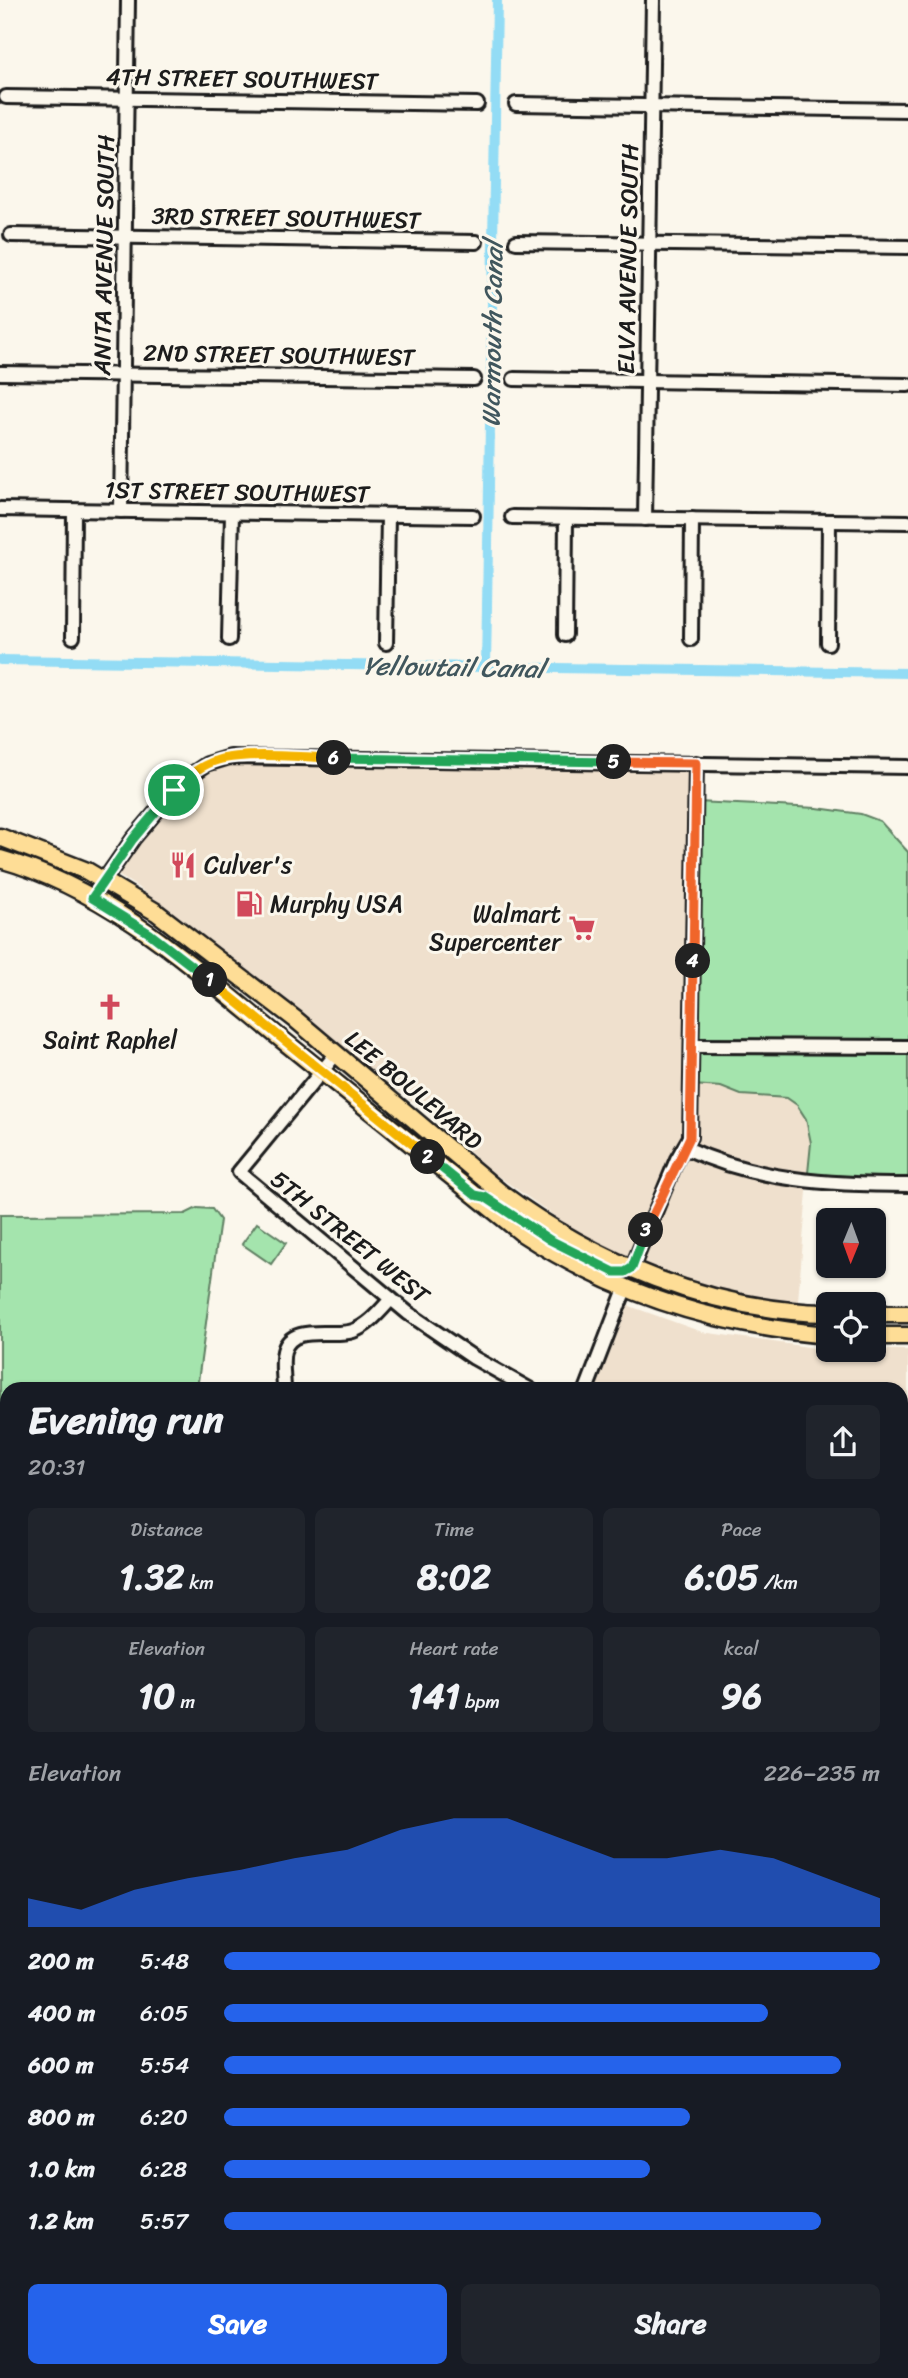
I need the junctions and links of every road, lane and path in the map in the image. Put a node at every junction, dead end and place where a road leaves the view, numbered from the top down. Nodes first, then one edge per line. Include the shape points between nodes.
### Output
1 (128, 0) edge
2 (653, 0) edge
3 (6, 97) dead end
4 (127, 99) junction
5 (477, 104) dead end
6 (516, 104) dead end
7 (651, 107) junction
8 (908, 110) edge
9 (11, 235) dead end
10 (125, 236) junction
11 (476, 242) dead end
12 (516, 242) dead end
13 (649, 244) junction
14 (908, 247) edge
15 (0, 373) edge
16 (123, 374) junction
17 (474, 379) dead end
18 (514, 379) dead end
19 (647, 381) junction
20 (908, 385) edge
21 (0, 509) edge
22 (74, 511) junction
23 (121, 511) junction
24 (232, 513) junction
25 (388, 515) junction
26 (473, 516) dead end
27 (512, 517) dead end
28 (566, 518) junction
29 (645, 519) junction
30 (692, 519) junction
31 (829, 521) junction
32 (908, 522) edge
33 (565, 635) dead end
34 (73, 637) dead end
35 (229, 639) dead end
36 (691, 639) dead end
37 (386, 643) dead end
38 (828, 643) dead end
39 (696, 763) junction
40 (908, 767) edge
41 (0, 837) edge
42 (0, 859) edge
43 (104, 879) junction
44 (92, 898) junction
45 (692, 1046) junction
46 (908, 1047) edge
47 (336, 1054) junction
48 (322, 1071) junction
49 (685, 1148) junction
50 (908, 1185) edge
51 (475, 1195) junction
52 (632, 1268) junction
53 (625, 1289) junction
54 (391, 1299) junction
55 (797, 1311) junction
56 (816, 1312) edge
57 (886, 1314) edge
58 (908, 1314) edge
59 (816, 1334) edge
60 (886, 1336) edge
61 (908, 1336) edge
62 (284, 1382) edge
63 (514, 1382) edge
64 (589, 1382) edge
65 (0, 2286) edge
66 (0, 2344) edge

1 - 4 street, ANITA AVENUE SOUTH
2 - 7 street, ELVA AVENUE SOUTH
3 - 4 street, 4TH STREET SOUTHWEST
4 - 5 street, 4TH STREET SOUTHWEST
4 - 10 street, ANITA AVENUE SOUTH
6 - 7 street
7 - 8 street
7 - 13 street, ELVA AVENUE SOUTH
9 - 10 street, 3RD STREET SOUTHWEST
10 - 11 street, 3RD STREET SOUTHWEST
10 - 16 street, ANITA AVENUE SOUTH
12 - 13 street
13 - 14 street
13 - 19 street, ELVA AVENUE SOUTH
15 - 16 street, 2ND STREET SOUTHWEST
16 - 17 street, 2ND STREET SOUTHWEST
16 - 23 street, ANITA AVENUE SOUTH
18 - 19 street
19 - 20 street
19 - 29 street, ELVA AVENUE SOUTH
21 - 22 street, 1ST STREET SOUTHWEST
22 - 23 street, 1ST STREET SOUTHWEST
22 - 34 street
23 - 24 street, 1ST STREET SOUTHWEST
24 - 25 street, 1ST STREET SOUTHWEST
24 - 35 street
25 - 26 street, 1ST STREET SOUTHWEST
25 - 37 street
27 - 28 street
28 - 29 street
28 - 33 street
29 - 30 street
30 - 31 street
30 - 36 street
31 - 32 street
31 - 38 street
39 - 40 street
39 - 43 street via 230,757 183,780
39 - 45 street
41 - 43 main road, LEE BOULEVARD
42 - 44 main road, LEE BOULEVARD
43 - 44 street
43 - 47 main road, LEE BOULEVARD via 169,921
44 - 48 main road, LEE BOULEVARD via 169,947
45 - 46 street
45 - 49 street via 692,1120
47 - 48 street, 5TH STREET WEST
47 - 52 main road, LEE BOULEVARD via 517,1205 581,1245
48 - 51 main road, LEE BOULEVARD
48 - 54 street, 5TH STREET WEST via 239,1172
49 - 50 street via 785,1179
49 - 52 street
51 - 52 main road via 614,1272
51 - 53 main road, LEE BOULEVARD via 547,1250
52 - 55 main road, LEE BOULEVARD via 715,1296
53 - 55 main road via 645,1287 775,1321
53 - 59 main road, LEE BOULEVARD via 709,1317
53 - 64 street
54 - 62 street via 363,1327 351,1332 300,1334 290,1339 284,1350
54 - 63 street, 5TH STREET WEST
55 - 56 main road, LEE BOULEVARD
57 - 58 main road
60 - 61 main road
65 - 66 street

